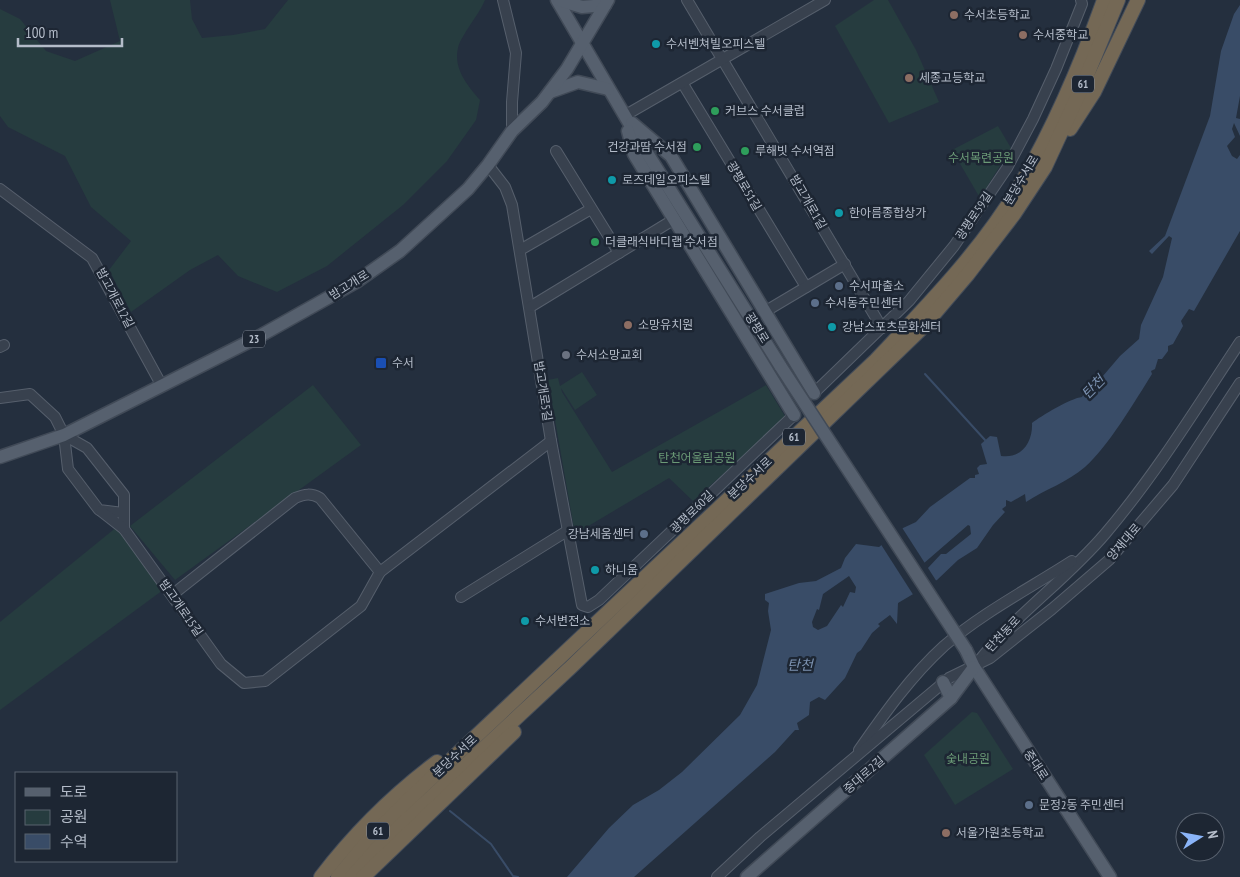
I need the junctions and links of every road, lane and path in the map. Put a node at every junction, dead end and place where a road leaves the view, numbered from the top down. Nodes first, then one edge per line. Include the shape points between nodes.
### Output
1 (503, 0) edge
2 (558, 0) edge
3 (687, 0) edge
4 (825, 0) edge
5 (1098, 0) edge
6 (1104, 0) edge
7 (1118, 0) edge
8 (1138, 0) edge
9 (607, 2) edge
10 (1081, 2) edge
11 (1094, 29) junction
12 (583, 43) junction
13 (724, 60) junction
14 (683, 84) junction
15 (608, 89) junction
16 (550, 92) junction
17 (624, 116) junction
18 (512, 131) junction
19 (556, 151) dead end
20 (488, 165) junction
21 (1045, 167) junction
22 (0, 189) edge
23 (592, 209) junction
24 (673, 220) junction
25 (520, 250) junction
26 (619, 253) junction
27 (845, 264) junction
28 (806, 287) junction
29 (530, 307) junction
30 (766, 311) junction
31 (882, 328) junction
32 (1240, 342) edge
33 (794, 359) junction
34 (1240, 383) edge
35 (774, 384) junction
36 (162, 386) junction
37 (814, 392) joint
38 (0, 398) edge
39 (794, 415) joint
40 (64, 435) junction
41 (551, 441) junction
42 (0, 458) edge
43 (99, 510) junction
44 (123, 513) junction
45 (124, 529) junction
46 (567, 531) junction
47 (1092, 548) junction
48 (380, 572) junction
49 (172, 595) junction
50 (461, 597) dead end
51 (588, 607) joint
52 (966, 650) joint
53 (571, 667) junction
54 (974, 667) junction
55 (943, 682) junction
56 (951, 698) junction
57 (852, 762) junction
58 (422, 788) junction
59 (1108, 876) edge
60 (321, 877) edge
61 (338, 877) edge
62 (352, 877) edge
63 (363, 877) edge
64 (717, 877) edge
65 (746, 877) edge

1 - 18 street via 516,54
2 - 9 main road via 582,7
2 - 12 main road, 광평로
3 - 13 street, 밤고개로1길
4 - 13 street
5 - 11 highway
6 - 11 highway, 분당수서로 / 61
7 - 21 highway, 분당수서로 / 61
8 - 21 highway via 1094,92
9 - 12 main road, 밤고개로 / 23
10 - 31 street, 광평로59길 via 1056,69 1007,168 954,246
11 - 58 highway, 분당수서로 / 61 via 1056,118 1018,188 978,246 926,308 876,360
12 - 15 main road, 광평로
12 - 16 main road, 밤고개로 / 23
13 - 14 street
13 - 27 street, 밤고개로1길
14 - 17 street
14 - 28 street, 광평로51길
15 - 16 main road via 578,82
15 - 17 main road, 광평로
16 - 18 main road, 밤고개로 / 23
17 - 24 main road via 634,154
17 - 30 main road via 671,156
17 - 52 main road, 광평로, bridge via 781,367
18 - 20 main road, 밤고개로 / 23
19 - 23 street
20 - 25 street, 밤고개로5길 via 505,186
20 - 36 main road, 밤고개로 / 23 via 447,209 378,267 311,309
21 - 53 highway, 분당수서로 / 61 via 1014,214 922,328
22 - 36 street, 밤고개로12길 via 92,258
23 - 25 street
23 - 26 street
24 - 26 street
24 - 35 main road
25 - 29 street, 밤고개로5길
26 - 29 street
27 - 28 street, 광평로
27 - 31 street, 밤고개로1길
28 - 30 street, 광평로
29 - 41 street, 밤고개로5길
30 - 33 main road
31 - 37 street, 광평로59길
32 - 47 street, 탄천동로 via 1147,482
33 - 35 main road via 799,375 797,382 786,388
33 - 37 main road
34 - 54 street, 양재대로 via 1173,485 1109,560 1052,609
35 - 39 main road
36 - 40 main road, 밤고개로 / 23
38 - 40 street via 30,394 54,414
39 - 51 street, 광평로60길
40 - 42 main road, 밤고개로 / 23
40 - 43 street via 68,469
40 - 44 street via 87,448 124,495
41 - 46 street, 밤고개로5길
41 - 48 street
43 - 44 street
43 - 45 street, 밤고개로15길
44 - 45 street
45 - 49 street, 밤고개로15길
46 - 50 street
46 - 51 street, 밤고개로5길 via 579,599
47 - 54 street, 탄천동로 via 999,635
47 - 57 street via 945,646 879,721
48 - 49 street via 320,498 312,494 295,498
48 - 49 street, 밤고개로15길 via 361,606 258,683 244,684 229,673
52 - 54 main road, 중대로
53 - 58 highway, 분당수서로 / 61
53 - 63 highway via 511,735
54 - 55 street, 탄천동로
54 - 56 main road, 중대로2길
54 - 59 main road, 중대로
55 - 56 main road
55 - 57 street, 탄천동로
56 - 65 main road, 중대로2길
57 - 64 street, 탄천동로 via 760,837
58 - 60 highway via 352,840
58 - 61 highway, 분당수서로 / 61 via 373,835
58 - 62 highway, 분당수서로 / 61 via 382,844

